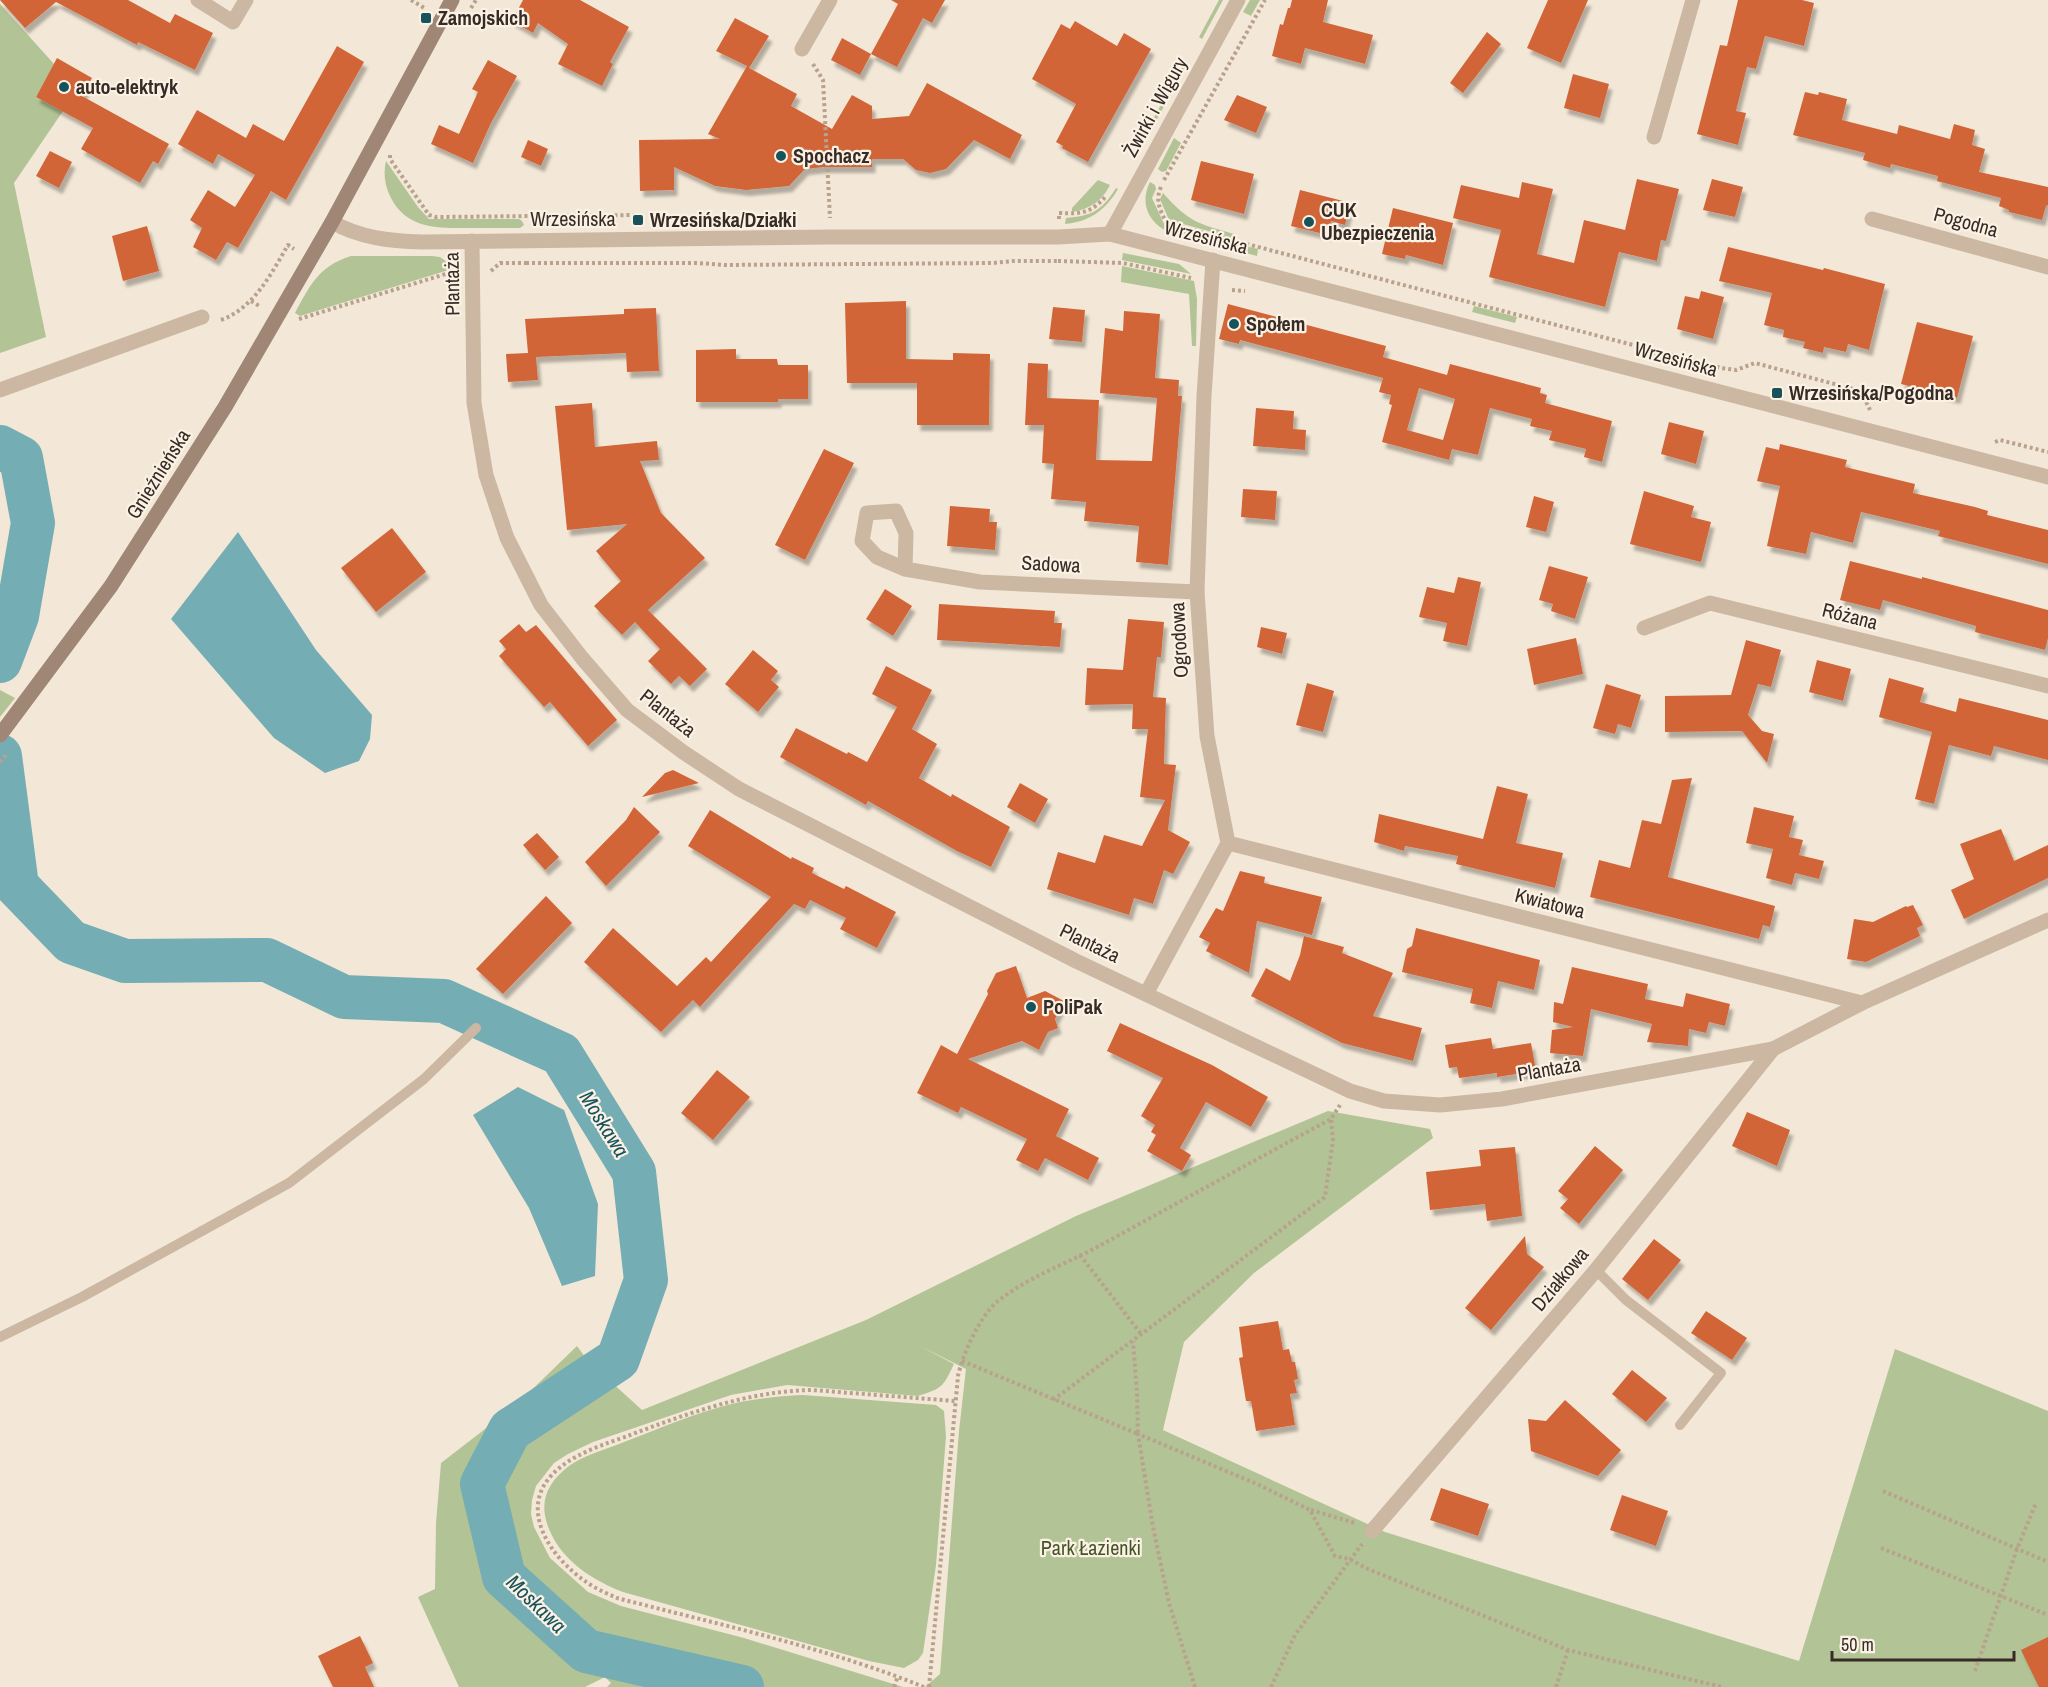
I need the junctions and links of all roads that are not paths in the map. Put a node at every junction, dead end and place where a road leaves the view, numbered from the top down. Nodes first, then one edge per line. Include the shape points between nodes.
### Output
1 (198, 0) edge
2 (246, 0) edge
3 (452, 0) edge
4 (830, 0) edge
5 (1238, 0) edge
6 (1693, 0) edge
7 (802, 49) road end
8 (1654, 137) dead end
9 (1872, 219) dead end
10 (332, 222) junction
11 (1110, 234) junction
12 (472, 241) junction
13 (1213, 260) junction
14 (2048, 267) edge
15 (202, 317) road end
16 (0, 390) edge
17 (2048, 477) edge
18 (905, 569) dead end
19 (1197, 592) junction
20 (1644, 628) dead end
21 (2048, 686) edge
22 (5, 729) edge
23 (1228, 843) junction
24 (2048, 920) edge
25 (1146, 994) junction
26 (1862, 1003) junction
27 (476, 1028) dead end
28 (1773, 1049) junction
29 (1596, 1270) junction
30 (0, 1337) edge
31 (1680, 1425) dead end
32 (1372, 1532) road end

1 - 2 street via 233,22
3 - 10 street
4 - 7 street
5 - 11 street, Żwirki i Wigury
6 - 8 street
9 - 14 street, Pogodna
10 - 12 street, Wrzesińska via 384,239
10 - 22 street, Gnieźnieńska via 173,491 111,586
11 - 12 street, Wrzesińska
11 - 13 street, Wrzesińska
12 - 25 street, Plantaża via 474,403 486,475 496,506 507,538 541,605 627,710 739,789
13 - 17 street, Wrzesińska
13 - 19 street, Ogrodowa
15 - 16 street
18 - 19 street, Sadowa via 980,582
19 - 23 street, Ogrodowa via 1207,736
20 - 21 street, Różana via 1710,603
23 - 25 street
23 - 26 street, Kwiatowa
24 - 26 street, Plantaża
25 - 28 street, Plantaża via 1350,1091 1384,1101 1440,1105 1502,1099
26 - 28 street, Plantaża
27 - 30 lane via 424,1079 289,1183 82,1297
28 - 29 street, Działkowa
29 - 31 lane via 1626,1300 1721,1372
29 - 32 street, Działkowa

